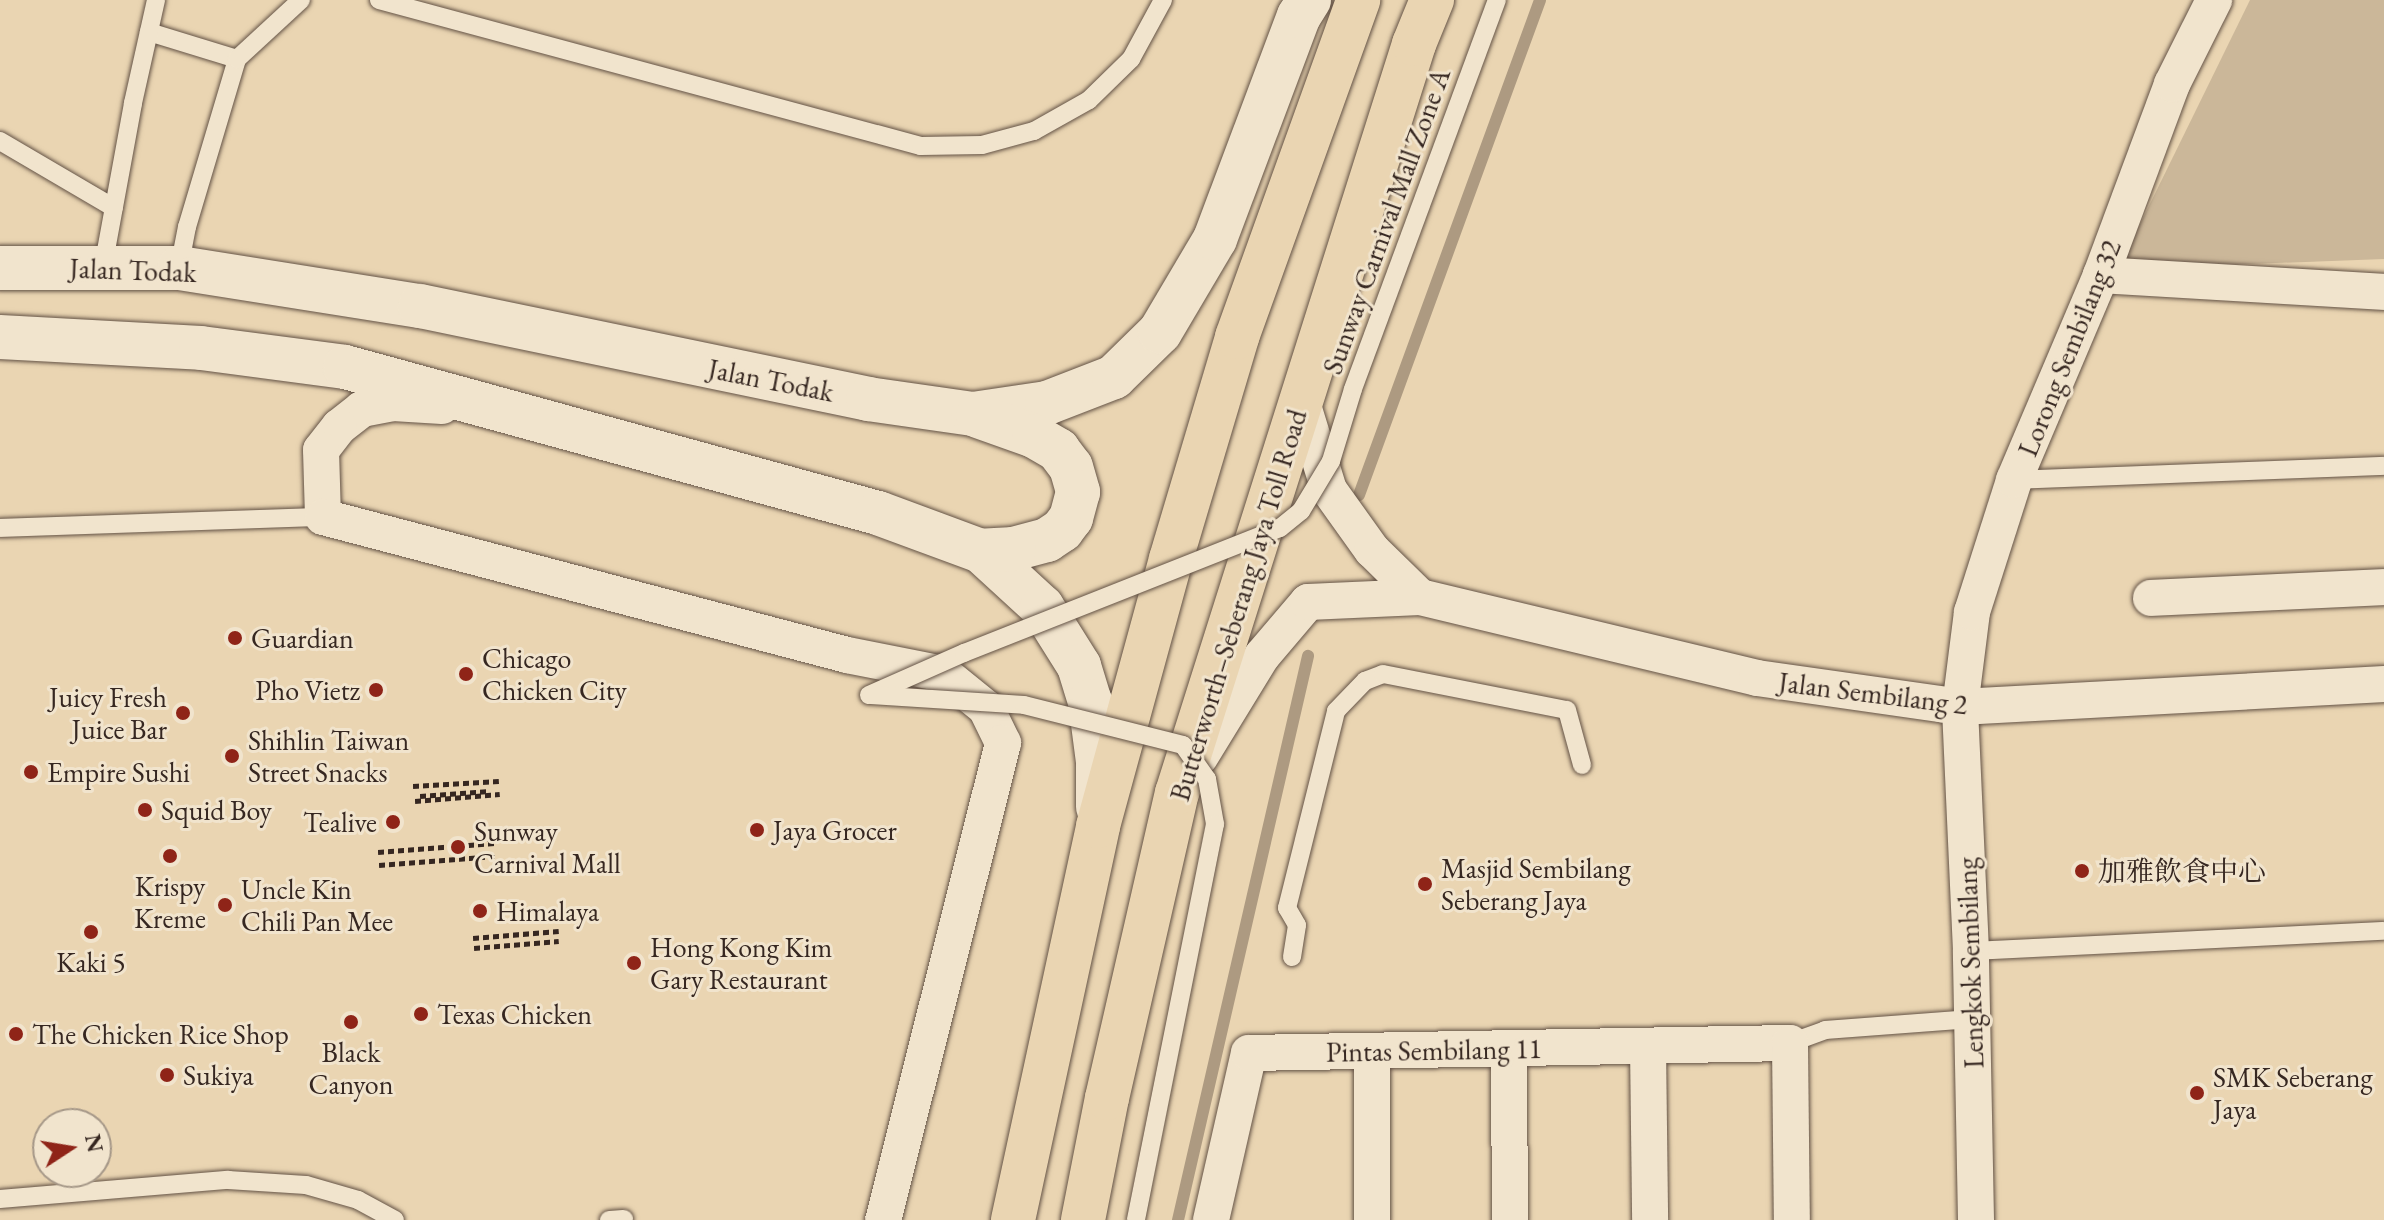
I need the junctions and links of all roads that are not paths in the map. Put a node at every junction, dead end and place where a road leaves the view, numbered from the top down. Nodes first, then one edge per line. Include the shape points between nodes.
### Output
1 (156, 0) edge
2 (301, 0) edge
3 (379, 0) edge
4 (1163, 0) edge
5 (1309, 0) edge
6 (1358, 0) edge
7 (1432, 0) edge
8 (1497, 0) edge
9 (2214, 0) edge
10 (149, 32) junction
11 (237, 59) junction
12 (0, 141) edge
13 (114, 208) junction
14 (103, 267) junction
15 (0, 268) edge
16 (179, 268) junction
17 (2101, 275) junction
18 (2384, 292) edge
19 (0, 337) edge
20 (1301, 399) junction
21 (503, 410) junction
22 (973, 414) junction
23 (2384, 466) edge
24 (2014, 480) junction
25 (323, 517) junction
26 (0, 528) edge
27 (981, 551) junction
28 (2384, 587) edge
29 (1420, 597) junction
30 (2151, 598) dead end
31 (2384, 684) edge
32 (1960, 707) junction
33 (1582, 765) dead end
34 (1177, 793) junction
35 (1098, 826) junction
36 (2384, 931) edge
37 (1971, 951) junction
38 (1292, 957) dead end
39 (1972, 1019) junction
40 (1790, 1043) junction
41 (1648, 1046) junction
42 (1509, 1048) junction
43 (1372, 1051) junction
44 (0, 1199) edge
45 (358, 1200) junction
46 (363, 1220) edge
47 (395, 1220) edge
48 (883, 1220) edge
49 (1013, 1220) edge
50 (1083, 1220) edge
51 (1136, 1220) edge
52 (1211, 1220) edge
53 (1372, 1220) edge
54 (1510, 1220) edge
55 (1650, 1220) edge
56 (1792, 1220) edge
57 (1976, 1220) edge

1 - 10 lane
2 - 11 lane
3 - 4 lane via 921,146 982,145 1021,134 1089,100 1131,59
5 - 22 main road, Jalan Todak via 1215,239 1160,332 1114,377 1071,397
6 - 35 highway via 1237,337
7 - 20 highway, Butterworth–Seberang Jaya Toll Road
8 - 51 lane, Sunway Carnival Mall Zone A, bridge via 1331,461 1301,511 1280,528 869,695 1024,705 1183,745 1207,779 1215,824
9 - 17 street, Lorong Sembilang 32 via 2172,84
10 - 11 lane
10 - 13 lane
11 - 16 lane
12 - 13 lane
13 - 14 lane
14 - 15 main road, Jalan Todak
14 - 16 main road, Jalan Todak
16 - 22 main road, Jalan Todak via 420,306 822,390
17 - 18 street
17 - 24 street, Lorong Sembilang 32
19 - 21 main road via 201,348 345,367
20 - 29 street via 1329,490 1372,550
20 - 34 highway, Butterworth–Seberang Jaya Toll Road
21 - 25 street via 393,403 362,409 321,450
21 - 27 main road via 878,513
22 - 27 main road via 1058,450 1071,467 1078,492 1071,518 1047,540
23 - 24 lane
24 - 32 street, Lorong Sembilang 32 via 1972,612
25 - 26 lane
25 - 48 street via 847,655 944,674 986,708 1003,743
27 - 35 main road via 1042,607 1079,666 1098,762
28 - 30 street
29 - 32 street, Jalan Sembilang 2 via 1757,678
29 - 34 street, Jalan Sembilang 2 via 1308,602 1262,656
31 - 32 street, Jalan Sembilang 2
32 - 37 street, Lengkok Sembilang
33 - 38 lane via 1567,710 1383,674 1365,681 1336,711 1287,908 1297,925
34 - 50 highway, Butterworth–Seberang Jaya Toll Road
35 - 49 highway
36 - 37 lane
37 - 39 street, Lengkok Sembilang
39 - 40 lane via 1825,1030
39 - 57 street, Lengkok Sembilang
40 - 41 street, Pintas Sembilang 11
40 - 56 street
41 - 42 street, Pintas Sembilang 11
41 - 55 street
42 - 43 street, Pintas Sembilang 11
42 - 54 street
43 - 52 street, Pintas Sembilang 11 via 1249,1053
43 - 53 street
44 - 45 lane via 228,1180 306,1185
45 - 46 lane
45 - 47 lane

